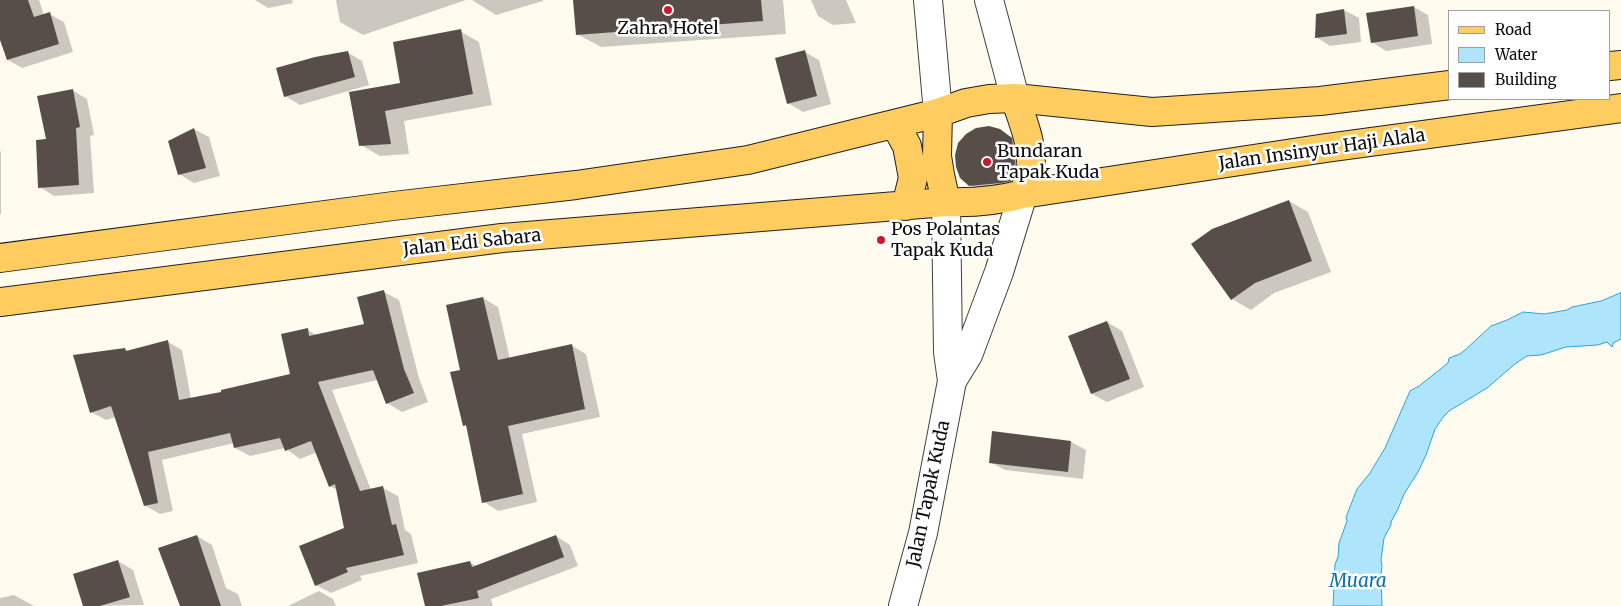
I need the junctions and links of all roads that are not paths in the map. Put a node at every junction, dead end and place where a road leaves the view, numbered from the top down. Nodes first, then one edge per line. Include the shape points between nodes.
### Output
1 (928, 0) edge
2 (989, 0) edge
3 (1448, 85) edge
4 (1015, 98) junction
5 (1621, 108) edge
6 (938, 113) junction
7 (896, 124) junction
8 (1023, 194) junction
9 (946, 202) junction
10 (906, 206) junction
11 (0, 258) edge
12 (0, 302) edge
13 (952, 381) junction
14 (902, 606) edge

1 - 6 street
2 - 4 street
3 - 4 main road via 1320,101 1152,112
4 - 6 main road via 966,103
4 - 8 main road via 1030,146 1030,174
5 - 8 main road, Jalan Insinyur Haji Alala
6 - 7 main road
6 - 9 main road via 937,156
7 - 10 main road via 907,146 912,178
7 - 11 main road via 748,160
8 - 9 main road via 974,203
8 - 13 street, Jalan Tapak Kuda via 968,355
9 - 10 main road, Jalan Edi Sabara
9 - 13 street, Jalan Tapak Kuda via 948,352
10 - 12 main road, Jalan Edi Sabara via 502,238
13 - 14 street, Jalan Tapak Kuda via 923,534

